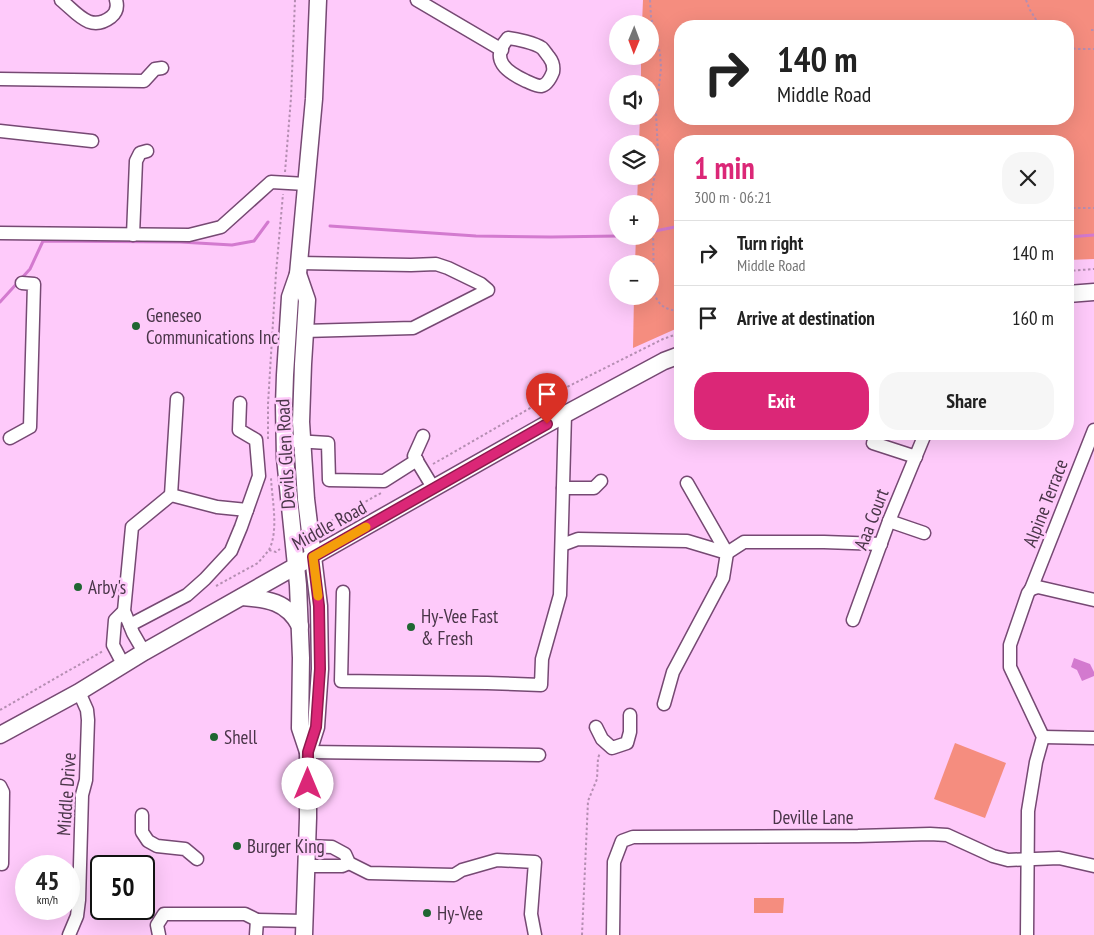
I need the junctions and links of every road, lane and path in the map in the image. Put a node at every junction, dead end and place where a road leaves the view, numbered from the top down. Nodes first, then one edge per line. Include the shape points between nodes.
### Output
1 (61, 0) edge
2 (116, 0) edge
3 (295, 0) edge
4 (318, 0) edge
5 (417, 0) edge
6 (650, 0) edge
7 (1026, 0) edge
8 (1036, 20) edge
9 (1074, 49) edge
10 (1094, 49) edge
11 (502, 50) dead end
12 (162, 68) dead end
13 (0, 79) edge
14 (0, 131) edge
15 (92, 141) dead end
16 (147, 152) dead end
17 (284, 182) junction
18 (306, 184) junction
19 (1074, 208) edge
20 (1094, 208) edge
21 (0, 233) edge
22 (133, 235) junction
23 (298, 268) junction
24 (1094, 269) edge
25 (1074, 271) edge
26 (22, 284) dead end
27 (1094, 292) edge
28 (1074, 294) edge
29 (674, 311) edge
30 (304, 331) junction
31 (674, 334) edge
32 (674, 357) edge
33 (177, 399) dead end
34 (240, 403) dead end
35 (565, 414) junction
36 (1094, 430) edge
37 (423, 436) dead end
38 (10, 438) dead end
39 (923, 440) edge
40 (293, 441) junction
41 (873, 443) dead end
42 (269, 446) dead end
43 (916, 457) junction
44 (420, 465) junction
45 (270, 471) dead end
46 (601, 481) dead end
47 (687, 483) dead end
48 (563, 488) junction
49 (388, 489) dead end
50 (434, 489) junction
51 (171, 495) junction
52 (247, 510) junction
53 (889, 521) junction
54 (310, 533) junction
55 (924, 533) dead end
56 (294, 541) junction
57 (881, 544) junction
58 (562, 545) junction
59 (269, 550) junction
60 (726, 553) junction
61 (313, 557) junction
62 (296, 566) junction
63 (211, 589) dead end
64 (1031, 590) junction
65 (344, 592) dead end
66 (242, 597) junction
67 (1094, 600) edge
68 (124, 611) junction
69 (853, 620) dead end
70 (130, 625) junction
71 (300, 626) junction
72 (113, 645) junction
73 (144, 652) junction
74 (123, 664) junction
75 (79, 692) junction
76 (664, 704) dead end
77 (0, 710) edge
78 (630, 715) dead end
79 (596, 727) dead end
80 (0, 735) edge
81 (1043, 737) junction
82 (1094, 738) edge
83 (605, 742) junction
84 (308, 752) junction
85 (539, 755) dead end
86 (0, 786) edge
87 (142, 815) dead end
88 (307, 846) junction
89 (197, 859) dead end
90 (1026, 859) junction
91 (350, 863) junction
92 (2, 864) dead end
93 (306, 866) junction
94 (1094, 866) edge
95 (257, 920) junction
96 (305, 928) edge
97 (69, 935) edge
98 (159, 935) edge
99 (256, 935) edge
100 (535, 935) edge
101 (582, 935) edge
102 (613, 935) edge
103 (1026, 935) edge

1 - 2 street via 88,23 97,24 114,14 118,5
3 - 17 path
4 - 18 main road, Devils Glen Road
5 - 11 street
6 - 29 path via 661,68 656,113 658,153 651,198 654,292 656,300
7 - 8 path
9 - 10 path
12 - 13 street via 155,69 144,80
14 - 15 street
16 - 22 street via 140,153 136,160
17 - 18 street
17 - 22 street via 271,182 221,227 190,235
17 - 42 path via 268,395
18 - 23 main road, Devils Glen Road
19 - 20 path
21 - 22 street
23 - 30 main road, Devils Glen Road via 307,300
23 - 30 street via 436,264 488,290 413,328
23 - 40 main road, Devils Glen Road via 290,297 284,405
24 - 25 path
26 - 38 street via 34,284 30,427
27 - 28 main road
30 - 40 main road, Devils Glen Road via 301,395
31 - 44 path
32 - 35 main road, Middle Road
33 - 51 street
34 - 52 street via 239,430 256,440 259,476
35 - 48 street
35 - 50 main road, Middle Road
36 - 64 street, Alpine Terrace
37 - 44 street via 414,456
39 - 43 street, Aaa Court
40 - 44 street via 328,443 329,480 384,481
40 - 54 main road, Devils Glen Road
40 - 56 main road, Devils Glen Road via 287,474
41 - 43 street
43 - 53 street, Aaa Court
44 - 50 street
45 - 59 path via 275,531
46 - 48 street via 594,488
47 - 60 street
48 - 58 street
49 - 54 path
50 - 61 main road, Middle Road
51 - 52 street via 217,507
51 - 68 street via 132,527
52 - 70 street via 231,551 205,579 187,595
53 - 55 street
53 - 57 street, Aaa Court
54 - 61 main road, Devils Glen Road
56 - 59 path via 276,552
56 - 62 main road, Devils Glen Road
57 - 60 street via 744,542
57 - 69 street, Aaa Court
58 - 60 street via 578,540 686,541
58 - 65 street via 560,595 542,659 541,685 341,681
59 - 63 path via 258,563
60 - 76 street via 723,578 673,672
61 - 62 main road, Middle Road
61 - 84 main road, Devils Glen Road via 319,606 320,669 316,727
62 - 66 main road, Middle Road
62 - 71 main road, Devils Glen Road
64 - 67 street via 1038,587
64 - 81 street, Alpine Terrace via 1010,646 1010,667
66 - 71 main road via 274,602 285,608
66 - 73 main road, Middle Road
68 - 70 street
68 - 72 street via 115,620
70 - 73 street
71 - 84 main road, Devils Glen Road via 300,728
72 - 74 street
72 - 77 path
73 - 74 main road, Middle Road
74 - 75 main road, Middle Road
75 - 80 main road, Middle Road
75 - 97 street, Middle Drive via 88,720 86,780 82,795 79,900
78 - 83 street via 627,743 612,748
79 - 83 street
81 - 82 street
81 - 90 street via 1028,811
83 - 101 path via 598,758 597,779 588,801
84 - 85 street
84 - 88 main road, Devils Glen Road
86 - 92 street via 3,792
87 - 89 street via 142,832 148,841 157,846 185,849
88 - 91 street via 332,847 345,854
88 - 93 main road, Devils Glen Road
90 - 94 street, Deville Lane via 1059,858
90 - 102 street, Deville Lane via 1008,860 947,835 930,834 633,837 622,841 614,862
90 - 103 street
91 - 93 street
91 - 100 street via 370,873 454,875 496,860 535,862 531,914
93 - 96 main road, Devils Glen Road
95 - 96 street
95 - 98 street via 245,914 164,914 157,925
95 - 99 street

